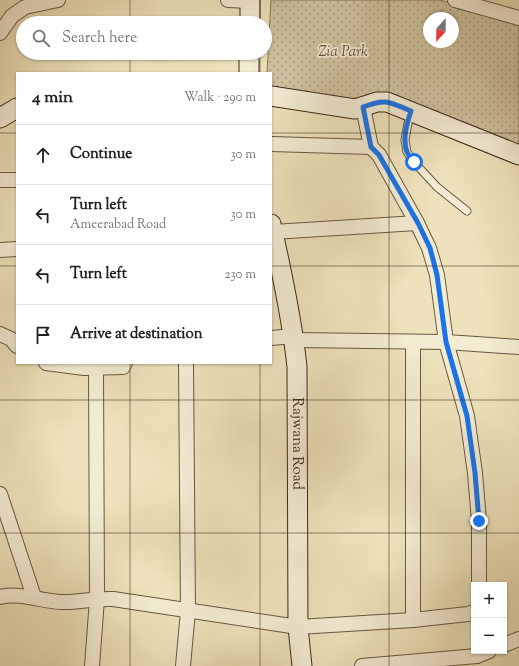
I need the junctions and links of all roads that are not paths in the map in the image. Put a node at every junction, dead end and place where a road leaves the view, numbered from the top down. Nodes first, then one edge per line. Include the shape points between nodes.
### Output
1 (58, 0) edge
2 (228, 0) edge
3 (250, 0) edge
4 (455, 0) edge
5 (250, 16) edge
6 (519, 18) edge
7 (0, 33) edge
8 (249, 60) edge
9 (248, 72) edge
10 (272, 96) edge
11 (363, 107) junction
12 (16, 109) edge
13 (411, 111) junction
14 (0, 118) edge
15 (272, 144) edge
16 (371, 147) junction
17 (519, 155) edge
18 (0, 180) edge
19 (16, 180) edge
20 (467, 211) dead end
21 (418, 223) junction
22 (272, 228) edge
23 (16, 249) edge
24 (0, 250) edge
25 (0, 334) edge
26 (272, 338) edge
27 (294, 338) junction
28 (413, 342) junction
29 (446, 342) junction
30 (16, 345) edge
31 (519, 347) edge
32 (54, 364) edge
33 (124, 364) edge
34 (186, 364) edge
35 (96, 368) junction
36 (0, 494) edge
37 (479, 582) edge
38 (0, 597) edge
39 (34, 597) junction
40 (97, 599) junction
41 (188, 611) junction
42 (471, 613) edge
43 (413, 620) junction
44 (298, 627) junction
45 (519, 640) edge
46 (507, 644) edge
47 (482, 654) edge
48 (92, 666) edge
49 (183, 666) edge
50 (302, 666) edge
51 (362, 666) edge

1 - 7 street via 24,7 12,16
2 - 3 street
3 - 5 street
4 - 6 street
8 - 9 street
10 - 11 street via 346,109
11 - 13 street via 382,101
11 - 16 street
12 - 14 street
13 - 17 street
13 - 20 lane via 405,140 407,152 437,187
15 - 16 street
16 - 21 street via 379,155
18 - 19 street
21 - 22 street
21 - 29 street via 430,248 437,275
22 - 27 street, Rajwana Road via 287,292
23 - 24 street
25 - 30 street via 11,339
26 - 27 street
27 - 28 street
27 - 44 street, Rajwana Road via 297,368
28 - 29 street
28 - 43 street
29 - 31 street
29 - 37 street via 467,416 475,473 479,521
32 - 35 street
33 - 35 street via 123,367
34 - 41 street
35 - 40 street
36 - 39 street
38 - 39 street
39 - 40 street via 52,602
40 - 41 street via 113,599
40 - 48 street
41 - 44 street
41 - 49 street
42 - 43 street
43 - 44 street
44 - 50 street, Rajwana Road
45 - 46 street
47 - 51 street

